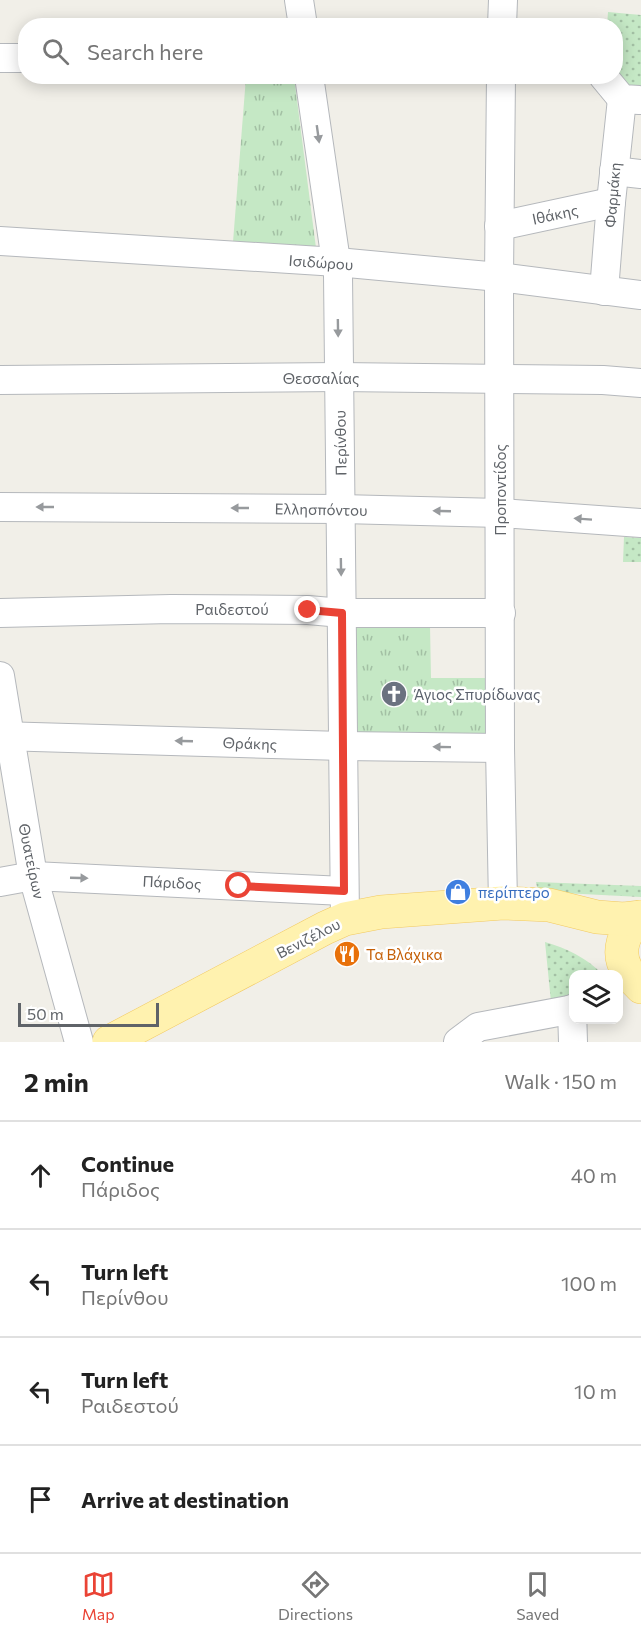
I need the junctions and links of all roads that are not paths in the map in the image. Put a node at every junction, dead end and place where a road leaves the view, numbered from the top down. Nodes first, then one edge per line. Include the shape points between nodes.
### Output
1 (299, 0) edge
2 (502, 0) edge
3 (302, 18) edge
4 (502, 18) edge
5 (0, 58) edge
6 (18, 58) edge
7 (310, 84) edge
8 (501, 84) edge
9 (613, 84) edge
10 (631, 99) edge
11 (628, 173) edge
12 (611, 202) junction
13 (499, 226) junction
14 (0, 241) edge
15 (337, 262) junction
16 (499, 277) junction
17 (604, 291) junction
18 (641, 295) edge
19 (339, 377) junction
20 (500, 378) junction
21 (0, 380) edge
22 (641, 383) edge
23 (0, 507) edge
24 (341, 509) junction
25 (500, 513) junction
26 (641, 523) edge
27 (0, 613) edge
28 (342, 613) junction
29 (501, 613) junction
30 (0, 676) edge
31 (5, 736) edge
32 (343, 746) junction
33 (500, 748) junction
34 (33, 876) junction
35 (0, 882) edge
36 (504, 903) junction
37 (345, 905) junction
38 (563, 909) junction
39 (641, 917) edge
40 (632, 982) edge
41 (569, 1010) edge
42 (573, 1024) edge
43 (462, 1041) edge
44 (79, 1042) edge
45 (109, 1042) edge
46 (573, 1042) edge

1 - 3 street
2 - 4 street
5 - 6 street
7 -> 15 street, Περίνθου
8 - 13 street, Προποντίδος
9 - 10 street
10 - 11 street, Φαρμάκη
11 - 12 street, Φαρμάκη
12 - 13 street, Ιθάκης
12 - 17 street, Φαρμάκη
13 - 16 street, Προποντίδος
14 - 15 street, Ισιδώρου
15 - 16 street, Ισιδώρου
15 -> 19 street, Περίνθου
16 - 17 street, Ισιδώρου
16 - 20 street, Προποντίδος
17 - 18 street, Ισιδώρου
19 - 20 street, Θεσσαλίας
19 - 21 street, Θεσσαλίας
19 - 24 street, Περίνθου
20 - 22 street, Θεσσαλίας
20 - 25 street, Προποντίδος
24 -> 23 street, Ελλησπόντου
25 -> 24 street, Ελλησπόντου
24 -> 28 street, Περίνθου
26 -> 25 street, Ελλησπόντου
25 - 29 street, Προποντίδος
27 - 28 street, Ραιδεστού via 182,609
28 - 29 street, Ραιδεστού
28 - 32 street, Περίνθου
29 - 33 street, Προποντίδος
30 - 31 street, Θυατείρων
32 -> 31 street, Θράκης
31 - 34 street, Θυατείρων
33 -> 32 street, Θράκης
32 - 37 street, Περίνθου
33 - 36 street, Προποντίδος
34 - 35 street, Πάριδος
34 -> 37 street, Πάριδος
34 - 44 street, Θυατείρων
36 - 37 main road, Βενιζέλου via 402,910
36 - 38 main road, Βενιζέλου via 537,903
37 - 45 main road, Βενιζέλου via 314,933
38 - 39 main road, Βενιζέλου via 597,917
38 - 40 main road, Βενιζέλου via 612,947
39 - 40 main road via 631,925 621,948
41 - 43 street via 478,1027
42 - 46 street

